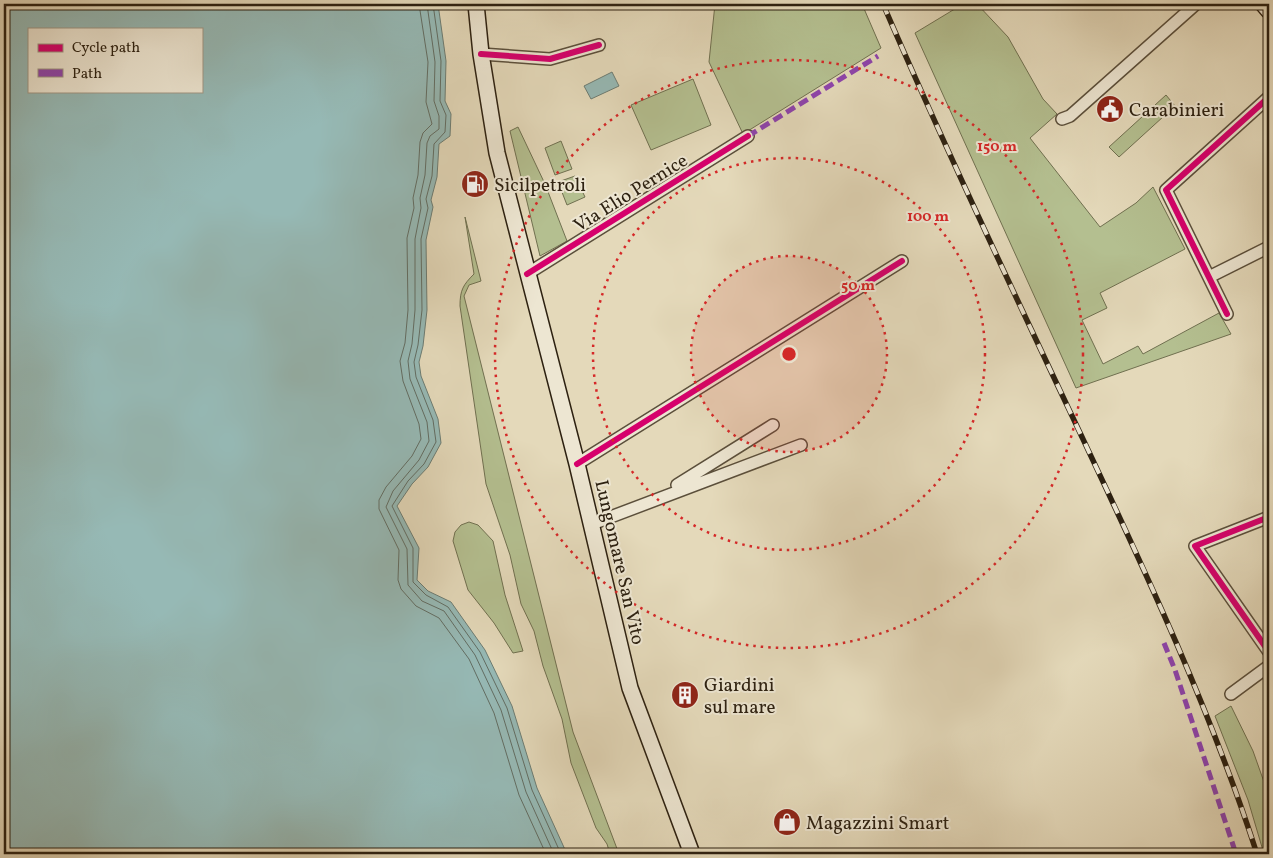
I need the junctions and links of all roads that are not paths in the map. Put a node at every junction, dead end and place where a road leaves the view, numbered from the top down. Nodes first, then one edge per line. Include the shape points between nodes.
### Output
1 (476, 4) edge
2 (1196, 4) edge
3 (1263, 4) edge
4 (1269, 11) edge
5 (599, 45) dead end
6 (482, 54) junction
7 (1269, 97) edge
8 (1062, 120) dead end
9 (748, 136) dead end
10 (1269, 247) edge
11 (902, 261) dead end
12 (527, 274) junction
13 (1209, 277) junction
14 (1227, 314) dead end
15 (773, 425) dead end
16 (801, 445) dead end
17 (577, 464) junction
18 (656, 498) junction
19 (1269, 516) edge
20 (592, 524) junction
21 (1269, 652) edge
22 (1269, 666) edge
23 (1230, 694) dead end
24 (692, 854) edge

1 - 6 main road, Lungomare San Vito
2 - 8 street
3 - 4 main road
5 - 6 street via 550,59
6 - 12 main road, Lungomare San Vito via 498,153
7 - 13 street via 1166,190
9 - 12 street, Via Elio Pernice
10 - 13 street
11 - 17 street
12 - 17 main road, Lungomare San Vito
13 - 14 street
15 - 18 street
16 - 18 street
17 - 20 main road, Lungomare San Vito
18 - 20 street
19 - 21 street via 1194,546
20 - 24 main road, Lungomare San Vito via 630,688
22 - 23 street

